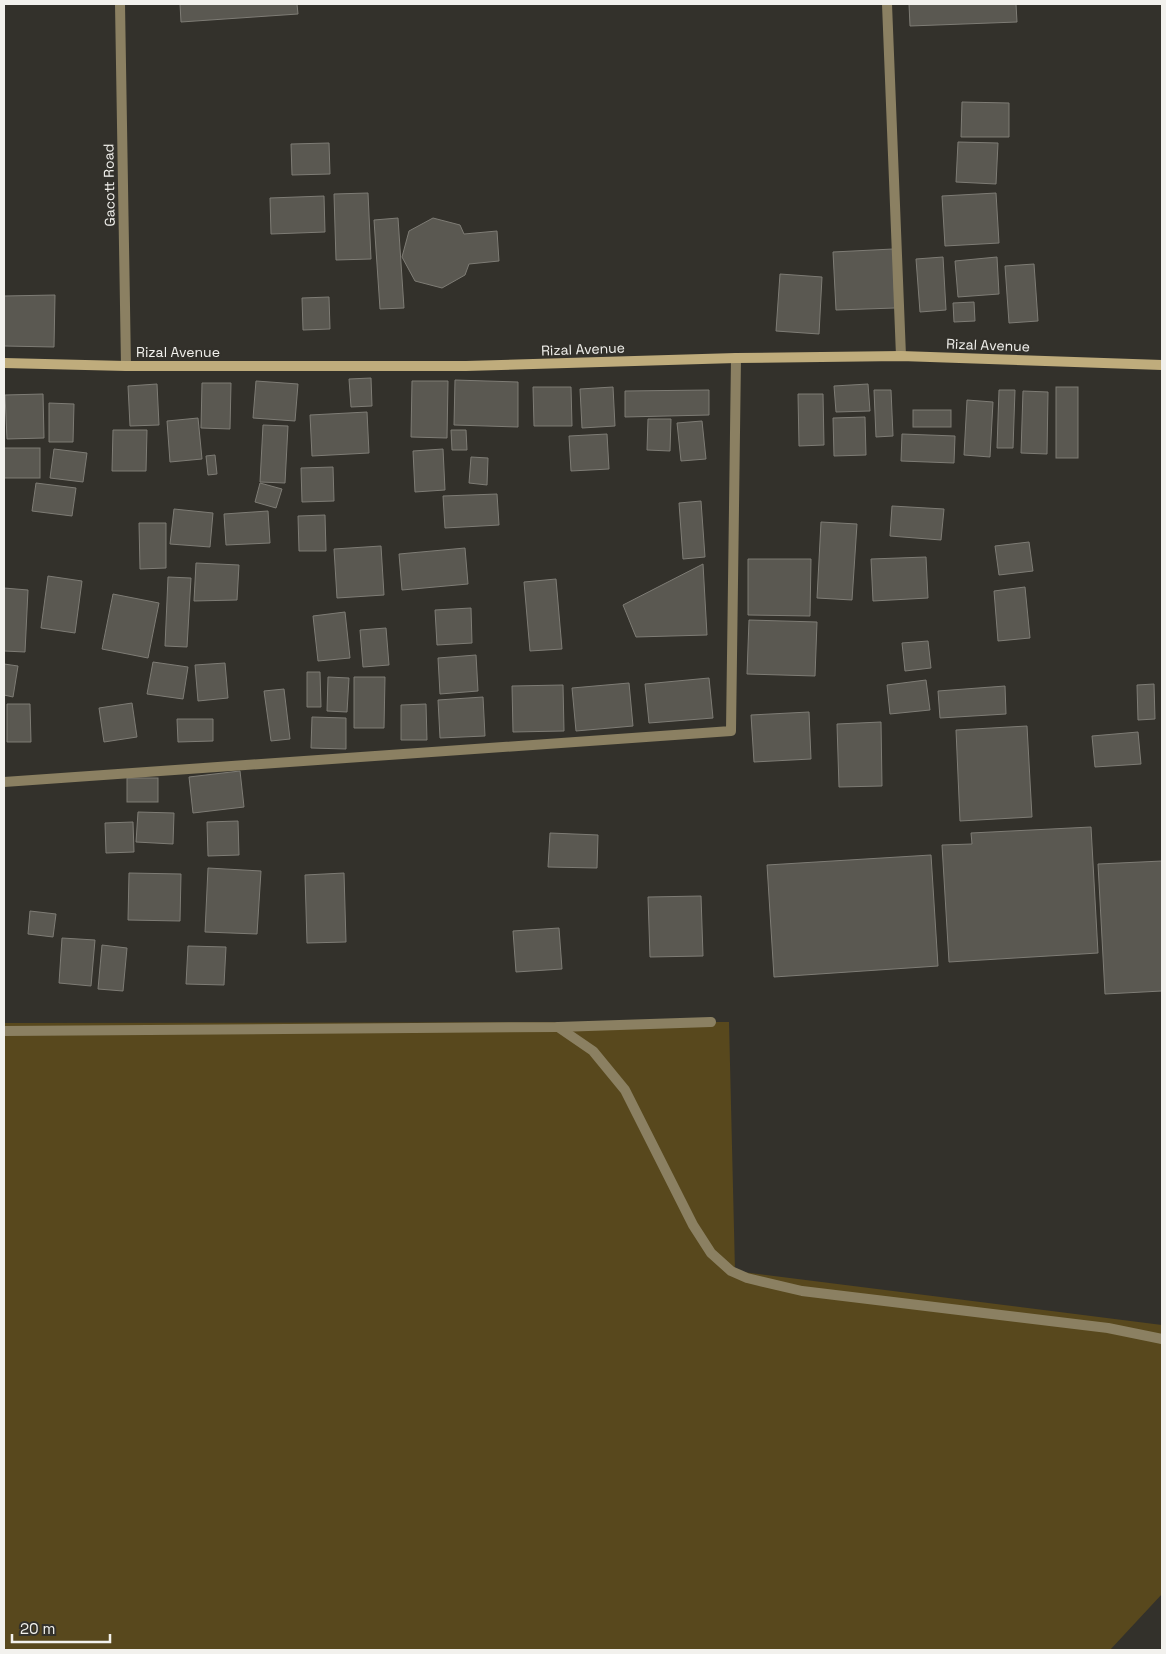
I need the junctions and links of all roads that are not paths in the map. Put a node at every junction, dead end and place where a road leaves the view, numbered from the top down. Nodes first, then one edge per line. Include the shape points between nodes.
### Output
1 (120, 4) edge
2 (887, 4) edge
3 (901, 356) junction
4 (736, 358) junction
5 (4, 363) edge
6 (1162, 365) edge
7 (126, 366) junction
8 (4, 782) edge
9 (711, 1022) dead end
10 (558, 1027) junction
11 (4, 1031) edge
12 (1162, 1339) edge

1 - 7 street, Gacott Road
2 - 3 street
3 - 4 street, Rizal Avenue
3 - 6 street, Rizal Avenue
4 - 7 street, Rizal Avenue via 466,366
4 - 8 street via 731,731
5 - 7 street, Rizal Avenue
9 - 10 street
10 - 11 street
10 - 12 street via 594,1051 625,1090 693,1225 711,1253 731,1271 802,1291 1108,1328

